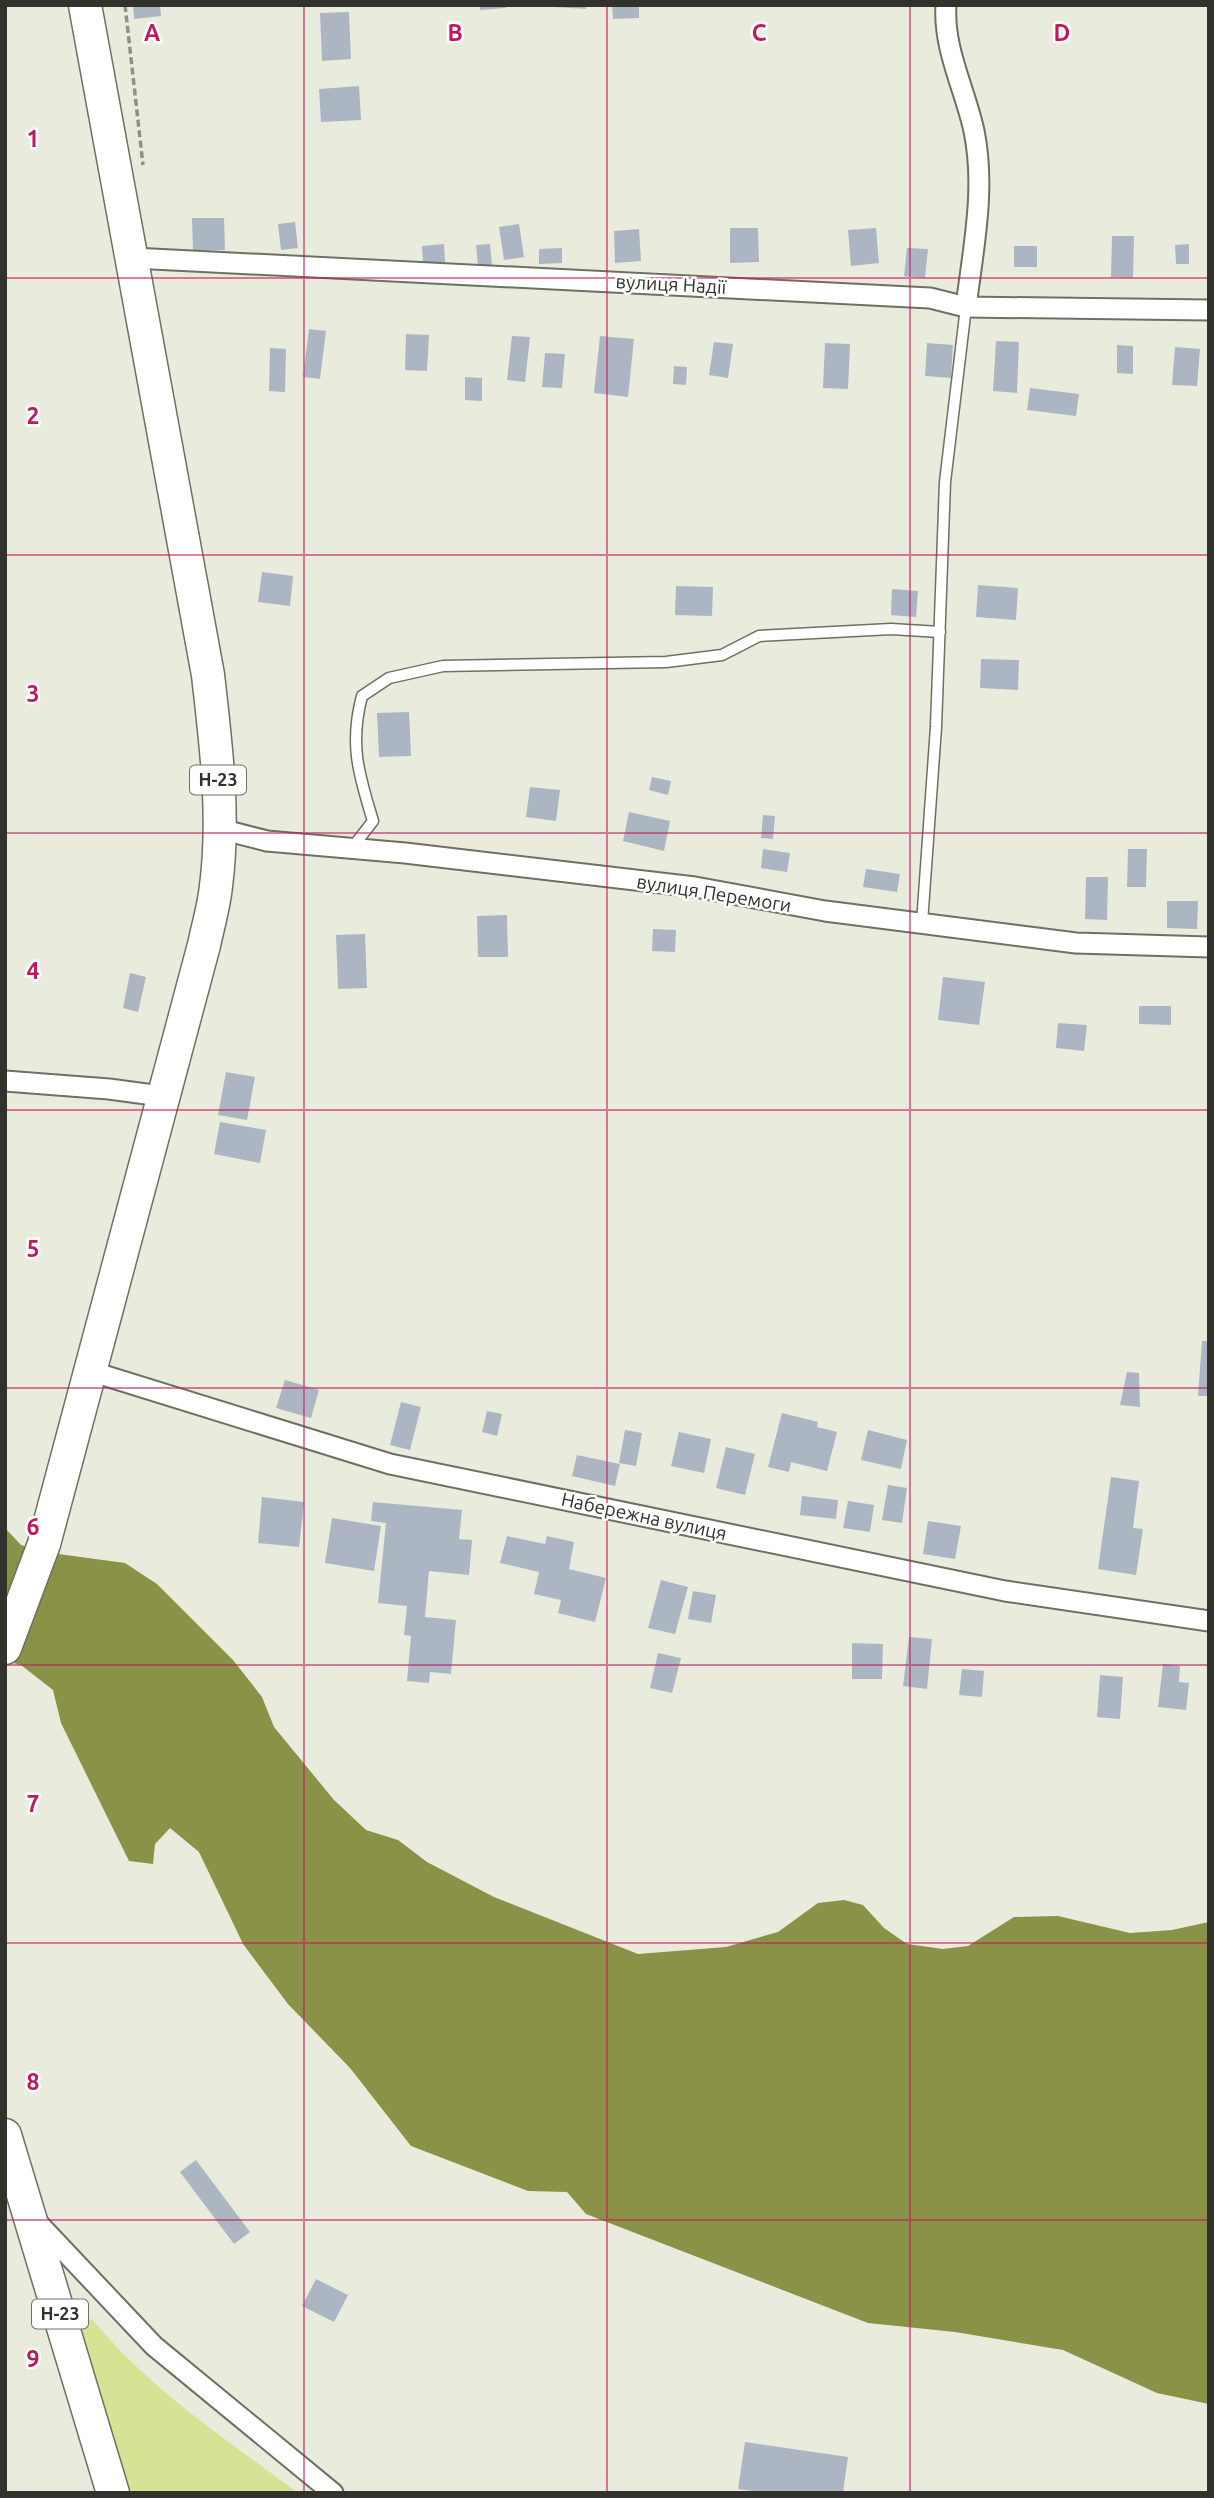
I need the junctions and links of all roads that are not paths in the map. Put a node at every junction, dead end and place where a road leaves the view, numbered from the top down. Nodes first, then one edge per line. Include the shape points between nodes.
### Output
1 (85, 5) edge
2 (946, 5) edge
3 (133, 258) junction
4 (966, 307) junction
5 (1209, 310) edge
6 (940, 632) junction
7 (220, 829) junction
8 (349, 851) junction
9 (922, 923) junction
10 (1209, 947) edge
11 (5, 1081) edge
12 (161, 1096) junction
13 (90, 1371) junction
14 (1209, 1621) edge
15 (5, 1648) edge
16 (5, 2135) edge
17 (30, 2215) junction
18 (113, 2493) edge
19 (333, 2493) edge

1 - 3 main road, Н-23
2 - 4 street via 951,54 974,132 980,191
3 - 4 street, вулиця Надії via 930,298
3 - 7 main road, Н-23 via 208,675 218,758
4 - 5 street, вулиця Надії
4 - 6 lane via 946,482
6 - 8 lane via 891,629 759,636 722,655 666,662 443,666 389,678 362,696 354,727 360,779 373,821
6 - 9 lane
7 - 8 street, вулиця Перемоги via 267,841
7 - 12 main road, Н-23 via 214,899
8 - 9 street, вулиця Перемоги via 405,853 695,887
9 - 10 street, вулиця Перемоги via 1076,943
11 - 12 street
12 - 13 main road, Н-23
13 - 14 street, Набережна вулиця via 390,1464 1005,1591
13 - 15 main road, Н-23 via 44,1544
16 - 17 main road, Н-23
17 - 18 main road, Н-23
17 - 19 street via 153,2346

